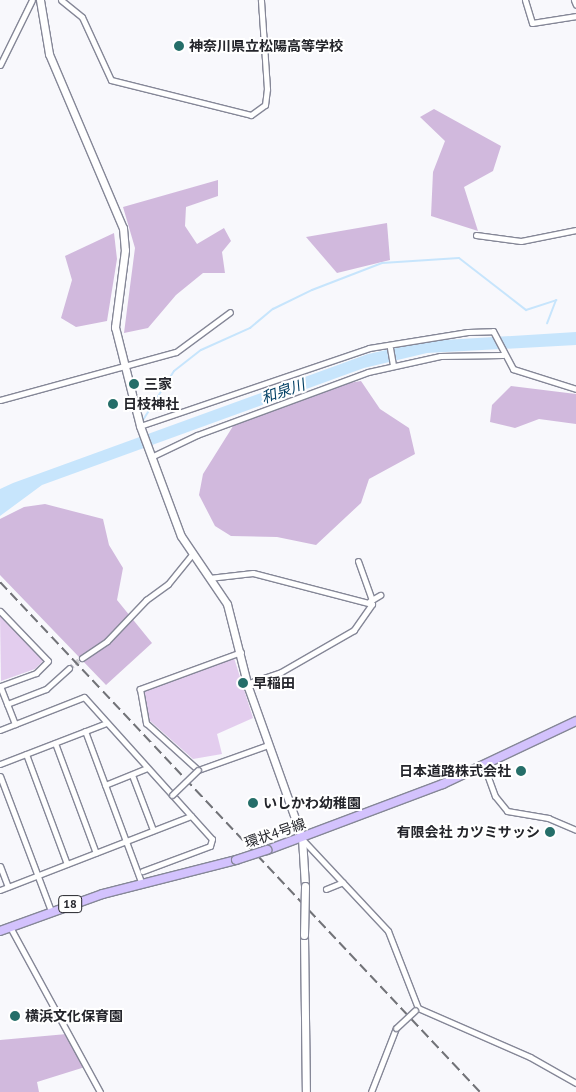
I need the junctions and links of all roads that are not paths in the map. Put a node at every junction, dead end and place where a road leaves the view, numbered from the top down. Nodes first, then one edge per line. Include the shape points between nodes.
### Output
1 (32, 0) edge
2 (40, 0) edge
3 (61, 0) edge
4 (262, 0) edge
5 (525, 0) edge
6 (574, 0) edge
7 (576, 5) edge
8 (576, 16) edge
9 (0, 65) edge
10 (576, 230) edge
11 (476, 235) dead end
12 (230, 312) dead end
13 (390, 348) dead end
14 (502, 351) junction
15 (393, 362) junction
16 (126, 368) junction
17 (576, 389) edge
18 (0, 400) edge
19 (140, 426) junction
20 (151, 457) junction
21 (192, 554) junction
22 (358, 561) dead end
23 (209, 578) junction
24 (380, 595) dead end
25 (370, 600) junction
26 (0, 611) edge
27 (241, 652) junction
28 (82, 658) tunnel mouth
29 (69, 668) tunnel mouth
30 (247, 684) junction
31 (0, 686) edge
32 (7, 704) junction
33 (576, 721) edge
34 (106, 723) junction
35 (15, 724) junction
36 (0, 730) edge
37 (85, 731) junction
38 (55, 743) junction
39 (268, 744) junction
40 (26, 754) junction
41 (0, 764) edge
42 (484, 766) junction
43 (148, 768) junction
44 (198, 770) junction
45 (132, 775) junction
46 (0, 776) edge
47 (105, 785) junction
48 (172, 795) junction
49 (190, 816) junction
50 (153, 830) junction
51 (576, 830) edge
52 (302, 838) junction
53 (126, 841) junction
54 (96, 852) junction
55 (67, 864) junction
56 (0, 866) edge
57 (143, 871) dead end
58 (37, 876) junction
59 (343, 882) junction
60 (142, 884) junction
61 (8, 887) junction
62 (326, 889) dead end
63 (0, 890) edge
64 (51, 911) junction
65 (10, 927) junction
66 (0, 931) edge
67 (417, 1009) junction
68 (576, 1083) edge
69 (100, 1092) edge
70 (306, 1092) edge
71 (371, 1092) edge

1 - 9 street
2 - 16 street via 49,54 123,228 125,250 115,314
3 - 4 street via 82,17 111,80 251,115 265,105 267,89
5 - 8 street via 532,23
6 - 7 street
10 - 11 street via 521,241
12 - 16 street via 184,348
13 - 15 street
14 - 15 street
14 - 17 street via 517,372
14 - 19 street via 493,331 388,343
15 - 20 street via 197,435
16 - 18 street
16 - 19 street
19 - 20 street
20 - 21 street via 172,517
21 - 23 street
21 - 28 street via 168,584 146,600 107,641
22 - 25 street
23 - 25 street via 253,573
23 - 27 street via 227,604
24 - 25 street
25 - 30 street via 372,604 354,630 281,672
26 - 31 street via 48,661 36,673
27 - 30 street
27 - 44 street via 140,689 146,724
29 - 32 street via 46,689
30 - 39 street
31 - 32 street
32 - 35 street
33 - 42 main road, 環状4号線 / 18
34 - 35 street via 84,697
34 - 37 street
34 - 43 street
35 - 36 street
37 - 38 street
37 - 47 street
38 - 40 street
38 - 54 street
39 - 44 street
39 - 52 street
40 - 41 street
40 - 55 street
42 - 51 street via 495,796 508,810
42 - 52 main road, 環状4号線 / 18
43 - 45 street
43 - 48 street
44 - 48 street, bridge
45 - 47 street
45 - 50 street
46 - 58 street
47 - 53 street
48 - 49 street
49 - 50 street
49 - 57 street via 213,843
50 - 53 street
52 - 59 street
52 - 60 main road, 環状4号線 / 18, bridge via 236,860
52 - 70 street, bridge
53 - 54 street
53 - 60 street
54 - 55 street
55 - 58 street
56 - 61 street
58 - 61 street
58 - 64 street
59 - 62 street
59 - 67 street via 388,931
60 - 64 main road, 環状4号線 / 18
61 - 63 street
64 - 65 main road, 環状4号線 / 18
65 - 66 main road, 環状4号線 / 18
65 - 69 street
67 - 68 street via 514,1049
67 - 71 street, bridge via 396,1028

